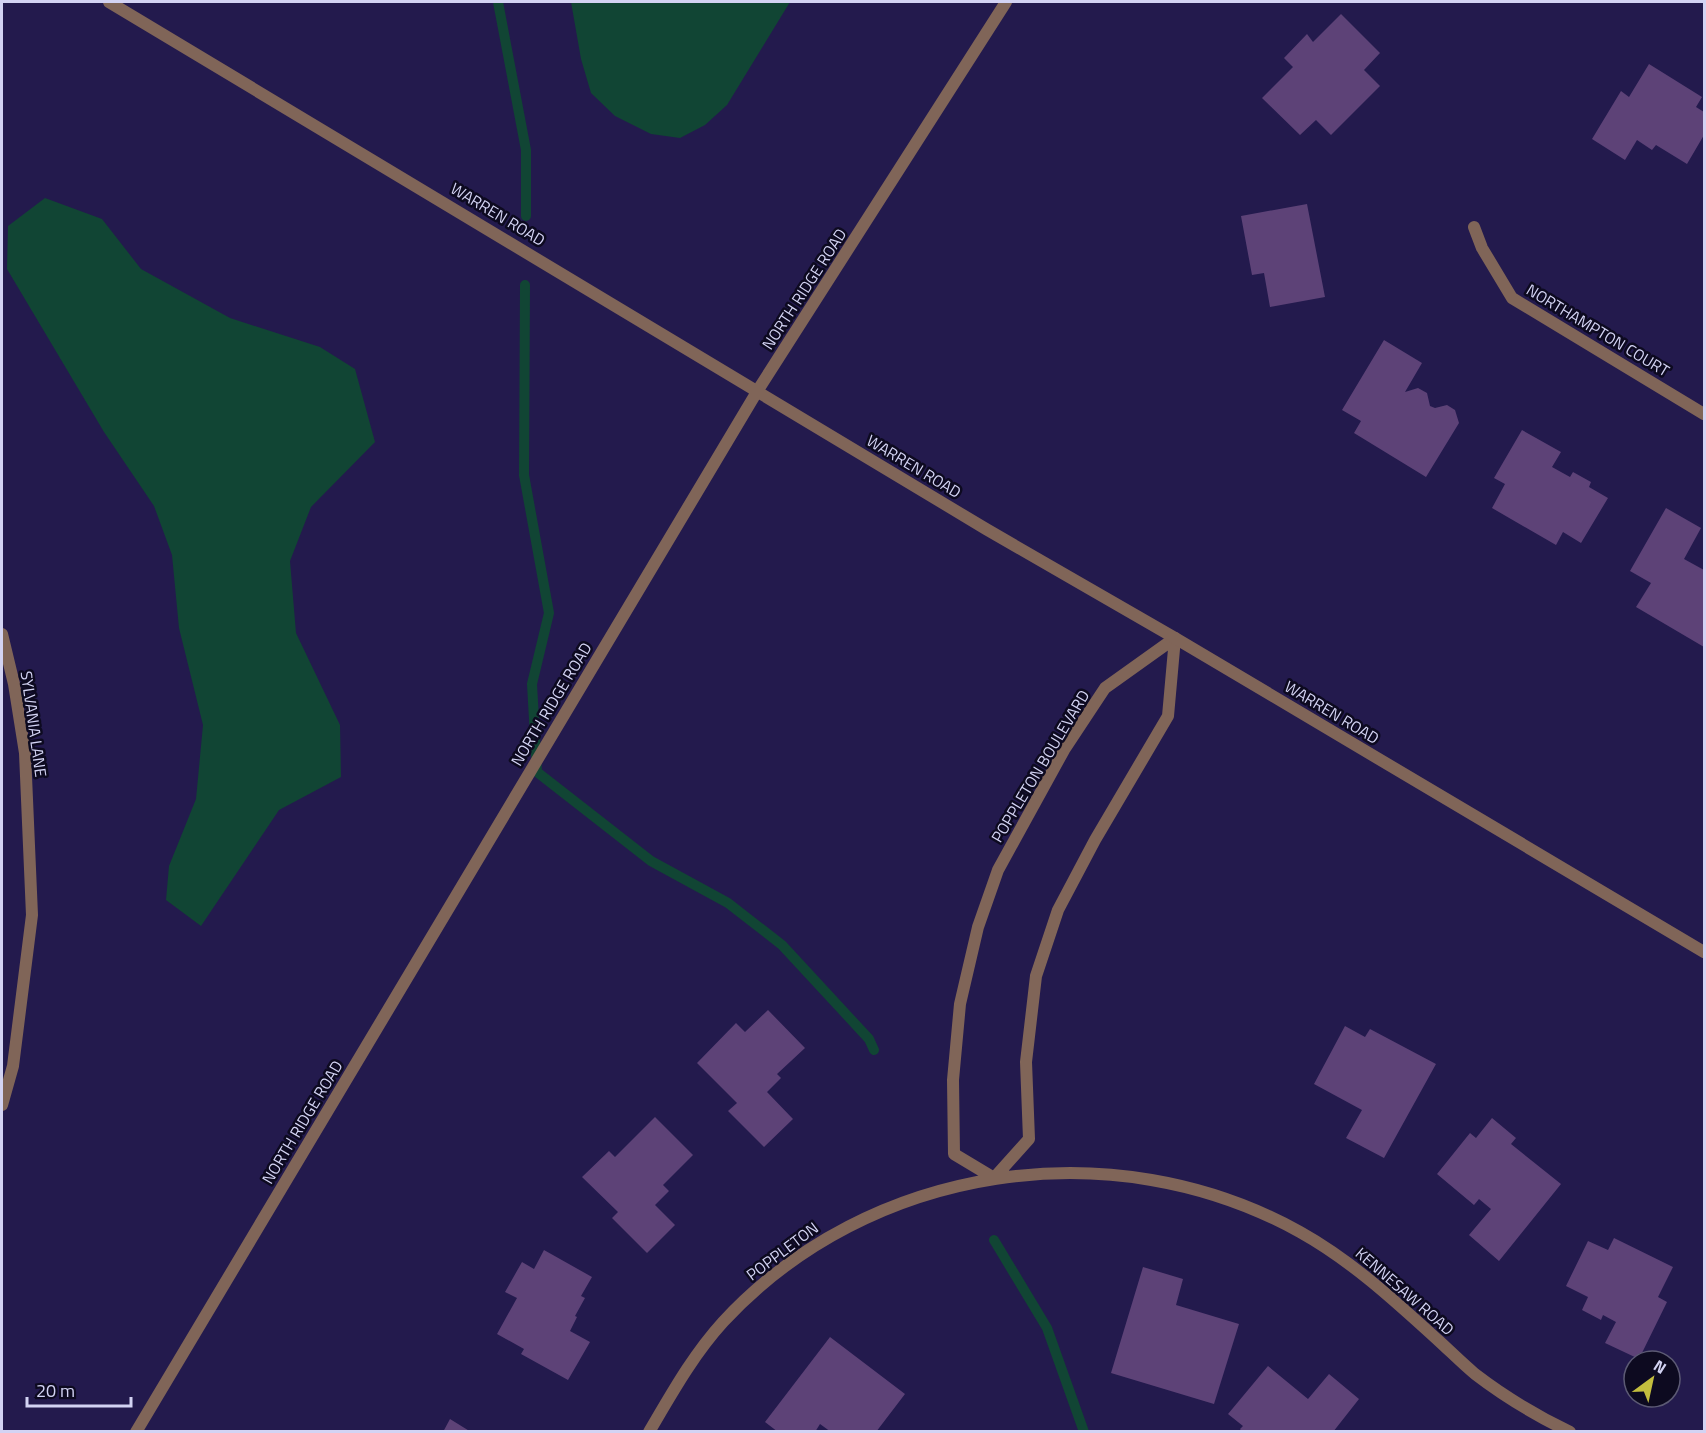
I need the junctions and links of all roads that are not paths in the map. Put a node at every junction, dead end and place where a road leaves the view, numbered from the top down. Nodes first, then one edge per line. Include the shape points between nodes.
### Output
1 (109, 2) edge
2 (1006, 2) edge
3 (1474, 227) dead end
4 (758, 390) junction
5 (1704, 414) edge
6 (2, 634) edge
7 (1175, 638) junction
8 (8, 685) edge
9 (1704, 952) edge
10 (2, 1105) edge
11 (994, 1178) junction
12 (136, 1431) edge
13 (649, 1431) edge
14 (1570, 1431) edge

1 - 4 street, WARREN ROAD
2 - 4 street, NORTH RIDGE ROAD
3 - 5 street, NORTHAMPTON COURT via 1512,298
4 - 7 street, WARREN ROAD
4 - 12 street, NORTH RIDGE ROAD
6 - 8 street, SYLVANIA LANE
7 - 9 street, WARREN ROAD
7 - 11 street via 1168,716 1058,910 1036,976 1026,1062 1029,1139
7 - 11 street, POPPLETON BOULEVARD via 1105,688 1064,750 1003,860 978,927 960,1004 953,1080 954,1154
8 - 10 street, SYLVANIA LANE via 25,753 32,915 13,1066
11 - 13 street, POPPLETON via 904,1201 853,1224 765,1282 697,1352
11 - 14 street, KENNESAW ROAD via 1095,1172 1149,1178 1202,1190 1263,1213 1349,1263 1475,1374 1534,1414

